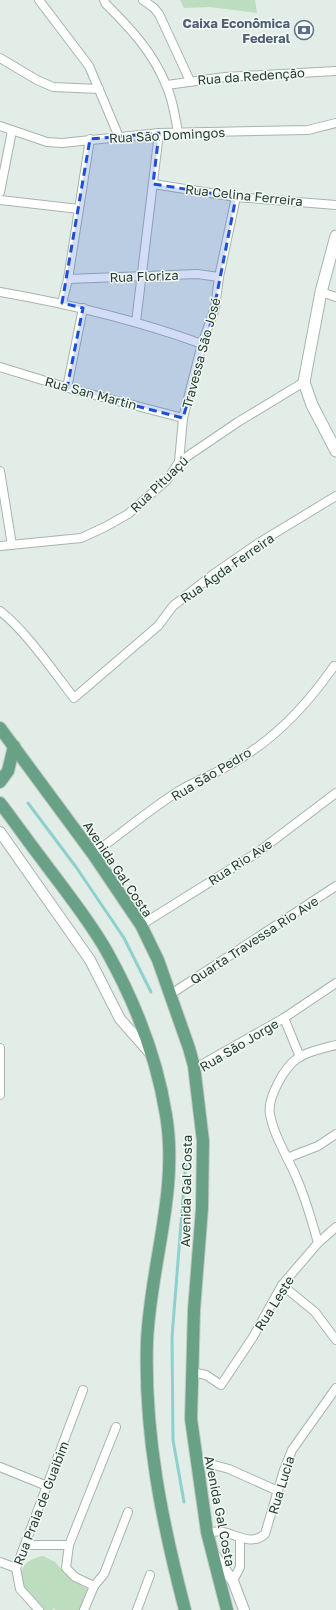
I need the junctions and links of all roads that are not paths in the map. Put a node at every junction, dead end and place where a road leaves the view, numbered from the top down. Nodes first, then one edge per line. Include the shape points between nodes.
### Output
1 (39, 0) edge
2 (143, 0) edge
3 (105, 2) edge
4 (0, 58) edge
5 (336, 70) edge
6 (190, 81) junction
7 (167, 85) junction
8 (99, 89) junction
9 (336, 123) edge
10 (0, 126) edge
11 (12, 131) junction
12 (178, 132) junction
13 (159, 133) junction
14 (119, 137) junction
15 (90, 139) junction
16 (152, 184) junction
17 (0, 192) edge
18 (236, 197) junction
19 (0, 200) edge
20 (336, 205) edge
21 (79, 209) junction
22 (336, 236) edge
23 (142, 276) junction
24 (219, 277) junction
25 (68, 279) junction
26 (0, 292) edge
27 (321, 292) junction
28 (336, 297) edge
29 (62, 303) junction
30 (83, 308) junction
31 (136, 322) junction
32 (202, 344) junction
33 (0, 368) edge
34 (304, 382) junction
35 (67, 388) junction
36 (183, 418) junction
37 (336, 451) edge
38 (179, 462) junction
39 (0, 471) edge
40 (336, 496) edge
41 (12, 545) junction
42 (0, 546) edge
43 (0, 611) edge
44 (334, 666) dead end
45 (0, 728) edge
46 (14, 746) junction
47 (0, 782) edge
48 (336, 794) edge
49 (0, 802) edge
50 (0, 832) edge
51 (93, 854) junction
52 (336, 886) edge
53 (141, 925) junction
54 (336, 983) edge
55 (171, 994) junction
56 (284, 1018) junction
57 (336, 1045) edge
58 (0, 1048) edge
59 (151, 1054) junction
60 (300, 1057) junction
61 (194, 1073) junction
62 (0, 1095) edge
63 (336, 1134) edge
64 (287, 1158) junction
65 (336, 1227) edge
66 (318, 1243) junction
67 (282, 1285) junction
68 (336, 1340) edge
69 (192, 1372) junction
70 (336, 1388) edge
71 (83, 1390) dead end
72 (116, 1427) dead end
73 (196, 1460) junction
74 (0, 1467) edge
75 (47, 1486) junction
76 (278, 1491) junction
77 (128, 1512) dead end
78 (207, 1532) junction
79 (240, 1538) junction
80 (69, 1545) junction
81 (25, 1546) junction
82 (212, 1552) junction
83 (0, 1562) edge
84 (16, 1568) junction
85 (150, 1575) dead end
86 (233, 1582) junction
87 (94, 1586) junction
88 (39, 1610) edge
89 (84, 1610) edge
90 (137, 1610) edge
91 (185, 1610) edge
92 (227, 1610) edge
93 (244, 1610) edge

1 - 8 street via 82,55
2 - 6 street via 159,14
3 - 7 street via 145,47
4 - 8 street via 53,87
5 - 6 street, Rua da Redenção via 225,76
6 - 7 street, Rua da Redenção
7 - 12 street
8 - 14 street
9 - 12 street, Rua São Domingos via 308,130
10 - 11 street, Rua São Domingos
11 - 15 street, Rua São Domingos via 47,142 62,143
11 - 17 street
12 - 13 street, Rua São Domingos
13 - 14 street, Rua São Domingos
13 - 16 street
14 - 15 street, Rua São Domingos
15 - 21 street
16 - 18 street, Rua Celina Ferreira
16 - 23 street
18 - 20 street, Rua Celina Ferreira
18 - 24 street, Travessa São José
19 - 21 street
21 - 25 street
22 - 27 main road
23 - 24 street, Rua Floriza via 197,274
23 - 25 street, Rua Floriza
23 - 31 street
24 - 32 street, Travessa São José via 215,308
25 - 29 street
26 - 29 street
27 - 28 street
27 - 34 main road
29 - 30 street
30 - 31 street
30 - 35 street
31 - 32 street
32 - 36 street, Travessa São José
33 - 35 street, Rua San Martin
34 - 37 main road
34 - 38 street, Rua Pituaçú
35 - 36 street, Rua San Martin
36 - 38 street, Travessa São José
38 - 41 street, Rua Pituaçú via 167,480 128,514 105,528 81,538
39 - 41 street
40 - 43 street, Rua Ágda Ferreira via 257,544 173,606 158,626 74,698
41 - 42 street, Rua Pituaçú
44 - 51 street, Rua São Pedro via 298,712 265,740 233,764 182,789
45 - 46 main road, Avenida Gal Costa
46 - 47 main road via 8,771
46 - 51 main road, Avenida Gal Costa
48 - 53 street, Rua Rio Ave via 258,852
49 - 59 main road, Avenida Gal Costa via 105,949 136,1010
50 - 59 street via 90,960 120,1019
51 - 53 main road, Avenida Gal Costa
52 - 55 street, Quarta Travessa Rio Ave
53 - 55 main road, Avenida Gal Costa
54 - 56 street, Rua São Jorge
55 - 61 main road, Avenida Gal Costa via 190,1048
56 - 60 street, Rua São Jorge
56 - 61 street, Rua São Jorge via 199,1066
57 - 60 street
58 - 62 street
59 - 91 main road, Avenida Gal Costa via 166,1116 169,1147 169,1178 151,1295 147,1342 151,1447 169,1547
60 - 64 street via 284,1074 270,1102 274,1130
61 - 69 main road, Avenida Gal Costa via 203,1141 202,1208
63 - 64 street via 318,1146
64 - 66 street via 306,1201
65 - 66 street, Rua Leste
66 - 67 street, Rua Leste
67 - 68 street via 315,1312
67 - 69 street, Rua Leste via 253,1337 221,1385 206,1376
69 - 73 main road, Avenida Gal Costa via 190,1406
70 - 76 street, Rua Lucia via 292,1450
71 - 75 street, Rua Praia de Guaibim
72 - 80 street
73 - 76 street via 229,1469
73 - 78 main road, Avenida Gal Costa
74 - 75 street
75 - 81 street, Rua Praia de Guaibim
76 - 79 street, Rua Lucia via 265,1534 254,1540
77 - 87 street via 104,1574
78 - 79 street, Rua Lucia via 222,1532
78 - 82 main road, Avenida Gal Costa
79 - 86 street via 241,1562
80 - 81 street
80 - 87 street via 66,1568 76,1577
81 - 84 street, Rua Praia de Guaibim
82 - 86 street
82 - 92 main road, Avenida Gal Costa
83 - 84 street
84 - 88 street, Rua Praia de Guaibim via 20,1589
85 - 90 street
86 - 93 street
87 - 89 street

